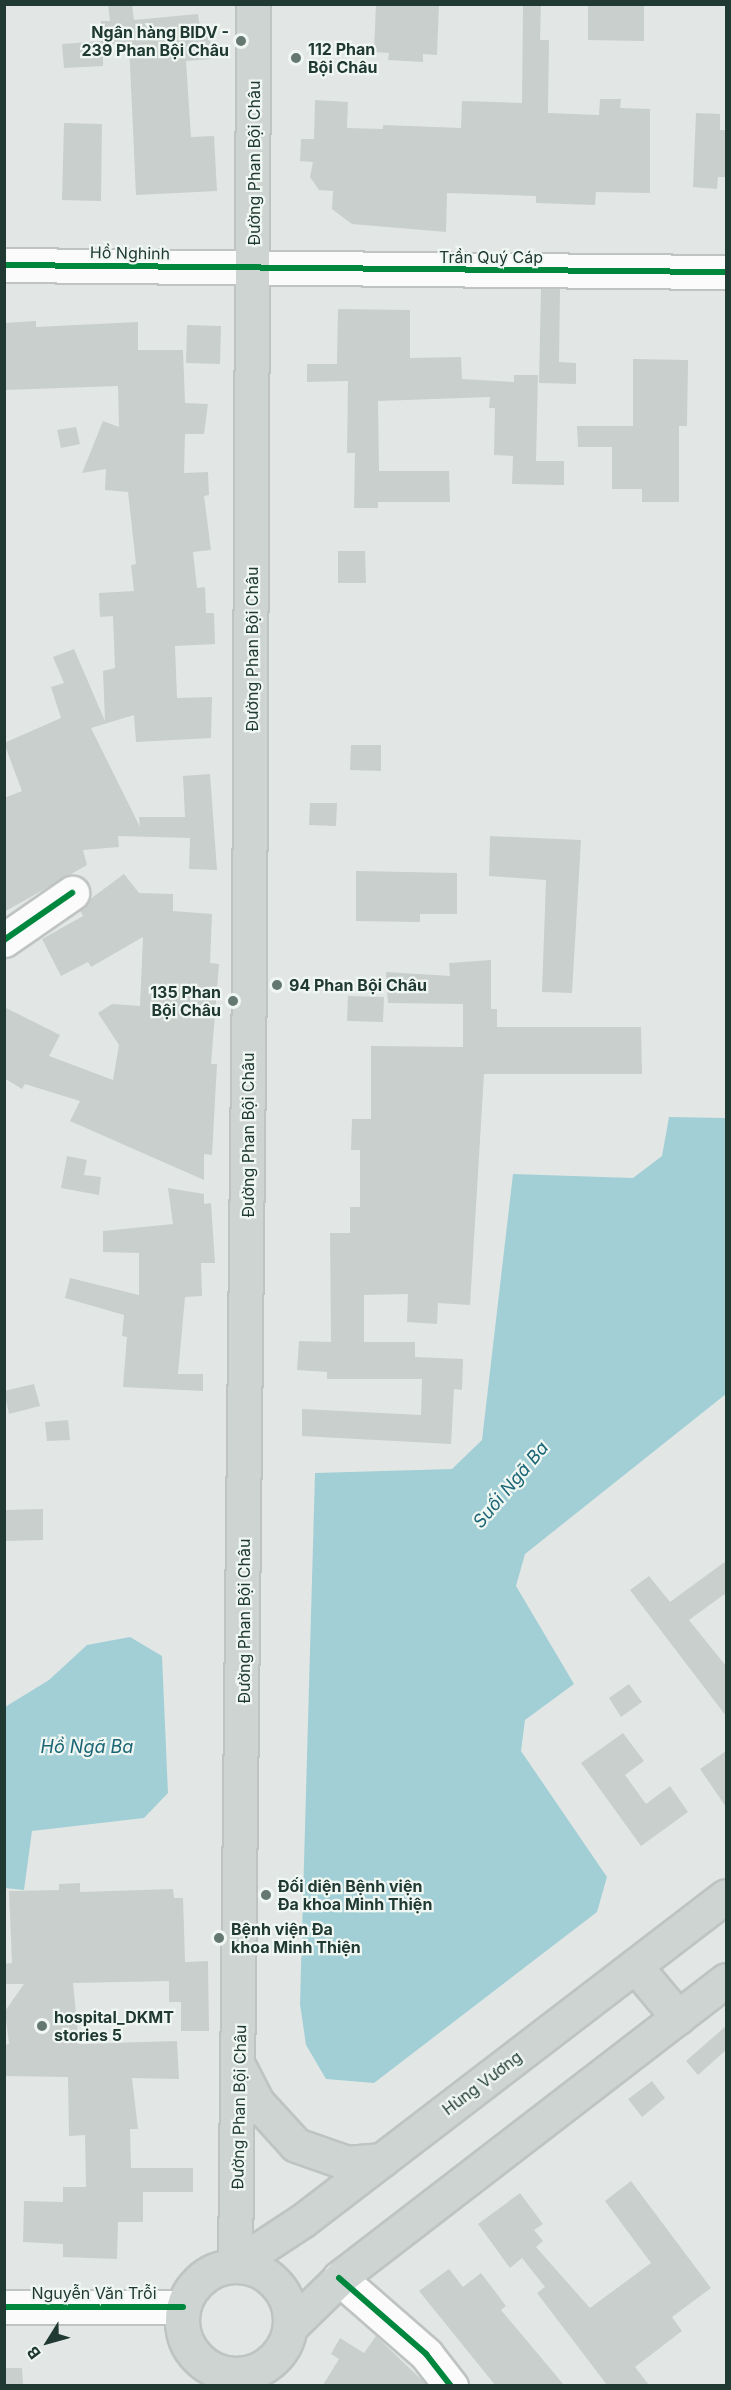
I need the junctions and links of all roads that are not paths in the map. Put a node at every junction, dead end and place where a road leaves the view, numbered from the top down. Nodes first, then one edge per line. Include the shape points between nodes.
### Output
1 (254, 4) edge
2 (4, 265) edge
3 (255, 269) junction
4 (726, 272) edge
5 (72, 893) dead end
6 (6, 936) edge
7 (726, 1896) edge
8 (635, 1966) junction
9 (726, 1980) edge
10 (678, 2017) junction
11 (240, 2069) junction
12 (382, 2160) junction
13 (235, 2265) junction
14 (339, 2278) junction
15 (4, 2307) edge
16 (183, 2307) junction
17 (291, 2326) junction
18 (235, 2380) edge
19 (451, 2385) edge

1 - 3 main road, Đường Phan Bội Châu
2 - 3 street, Hồ Nghinh
3 - 4 street, Trần Quý Cáp
3 - 11 main road, Đường Phan Bội Châu
5 - 6 street
7 - 8 main road, Hùng Vương
8 - 10 main road
8 - 12 main road, Hùng Vương
9 - 10 main road
10 - 14 main road
11 - 12 main road via 256,2101 296,2145 347,2163
11 - 13 main road, Đường Phan Bội Châu
12 - 13 main road, Hùng Vương
13 - 16 main road via 202,2278
13 - 17 main road via 270,2277 282,2291
14 - 17 main road
14 - 19 street via 426,2354
15 - 16 street, Nguyễn Văn Trỗi
16 - 18 main road via 185,2339 193,2354
17 - 18 main road via 278,2356

